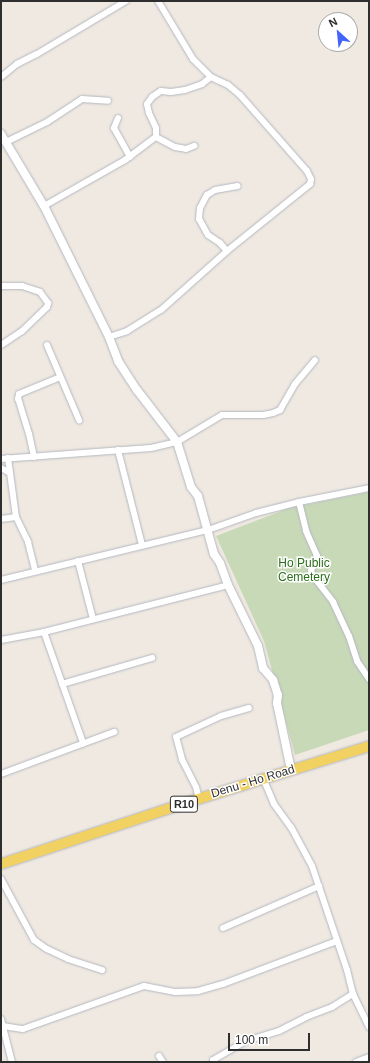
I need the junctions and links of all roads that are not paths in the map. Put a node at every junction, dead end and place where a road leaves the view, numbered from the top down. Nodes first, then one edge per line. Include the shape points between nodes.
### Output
1 (126, 1) edge
2 (158, 1) edge
3 (1, 77) edge
4 (211, 77) junction
5 (108, 101) dead end
6 (118, 118) dead end
7 (1, 134) edge
8 (156, 136) junction
9 (6, 142) junction
10 (194, 146) dead end
11 (130, 157) junction
12 (238, 186) dead end
13 (44, 206) junction
14 (228, 251) junction
15 (1, 286) edge
16 (109, 337) junction
17 (1, 345) edge
18 (47, 345) dead end
19 (315, 360) dead end
20 (60, 377) junction
21 (79, 420) dead end
22 (177, 442) junction
23 (118, 450) junction
24 (34, 457) junction
25 (8, 458) junction
26 (1, 460) edge
27 (1, 468) edge
28 (10, 473) junction
29 (369, 488) edge
30 (299, 502) junction
31 (16, 517) junction
32 (1, 519) edge
33 (208, 530) junction
34 (142, 545) junction
35 (78, 561) junction
36 (34, 571) junction
37 (1, 580) edge
38 (228, 585) junction
39 (93, 619) junction
40 (44, 632) junction
41 (1, 640) edge
42 (152, 658) dead end
43 (369, 679) edge
44 (62, 684) junction
45 (249, 708) dead end
46 (114, 732) dead end
47 (83, 743) junction
48 (369, 746) edge
49 (291, 770) junction
50 (1, 774) edge
51 (263, 778) junction
52 (199, 799) junction
53 (1, 864) edge
54 (1, 879) edge
55 (319, 886) junction
56 (223, 928) dead end
57 (337, 941) junction
58 (102, 970) dead end
59 (353, 994) junction
60 (1, 1018) edge
61 (3, 1026) junction
62 (369, 1027) edge
63 (159, 1056) dead end
64 (369, 1057) edge
65 (211, 1061) edge
66 (12, 1062) edge
67 (163, 1062) edge
68 (356, 1062) edge

1 - 3 street via 17,64
2 - 4 street via 193,59
4 - 8 street via 202,84 184,90 161,91 152,97 147,104 156,128
4 - 14 street via 228,85 240,95 307,171 311,179 307,187
5 - 9 street via 82,99 47,122
6 - 11 street via 114,128
7 - 9 street
8 - 10 street via 176,147 186,149
8 - 11 street
9 - 13 street
11 - 13 street
12 - 14 street via 215,190 207,195 200,208 199,219 208,235
13 - 16 street
14 - 16 street via 161,310
15 - 17 street via 22,286 40,292 48,303 22,331
16 - 22 street via 118,361
18 - 20 street
19 - 22 street via 295,384 280,410 263,415 222,414
20 - 21 street
20 - 24 street via 19,394
22 - 23 street via 151,448
22 - 33 street
23 - 24 street
23 - 34 street
24 - 25 street
25 - 26 street
25 - 28 street
27 - 28 street
28 - 31 street
29 - 30 street
30 - 33 street via 256,513
30 - 43 street via 306,531 317,556 311,571 333,602 349,636 357,661
31 - 32 street
31 - 36 street via 28,542
33 - 34 street
33 - 38 street via 214,554 225,573
34 - 35 street
35 - 36 street
35 - 39 street
36 - 37 street
38 - 39 street
38 - 49 street via 258,646 263,668 273,680
39 - 40 street
40 - 41 street
40 - 44 street
42 - 44 street
44 - 47 street
45 - 52 street via 221,716 176,737 182,759
46 - 47 street
47 - 50 street
48 - 49 main road, Denu - Ho Road / R10
49 - 51 main road, Denu - Ho Road / R10
51 - 52 main road, Denu - Ho Road / R10
51 - 55 street via 274,804 303,848
52 - 53 main road, Denu - Ho Road / R10
54 - 58 street via 34,940 46,949 68,959
55 - 56 street
55 - 57 street
57 - 59 street
57 - 61 street via 198,991 175,992 144,986 23,1029
59 - 62 street
59 - 65 street via 332,1007 306,1016 279,1031 246,1041
60 - 61 street
61 - 66 street
63 - 67 street
64 - 68 street

